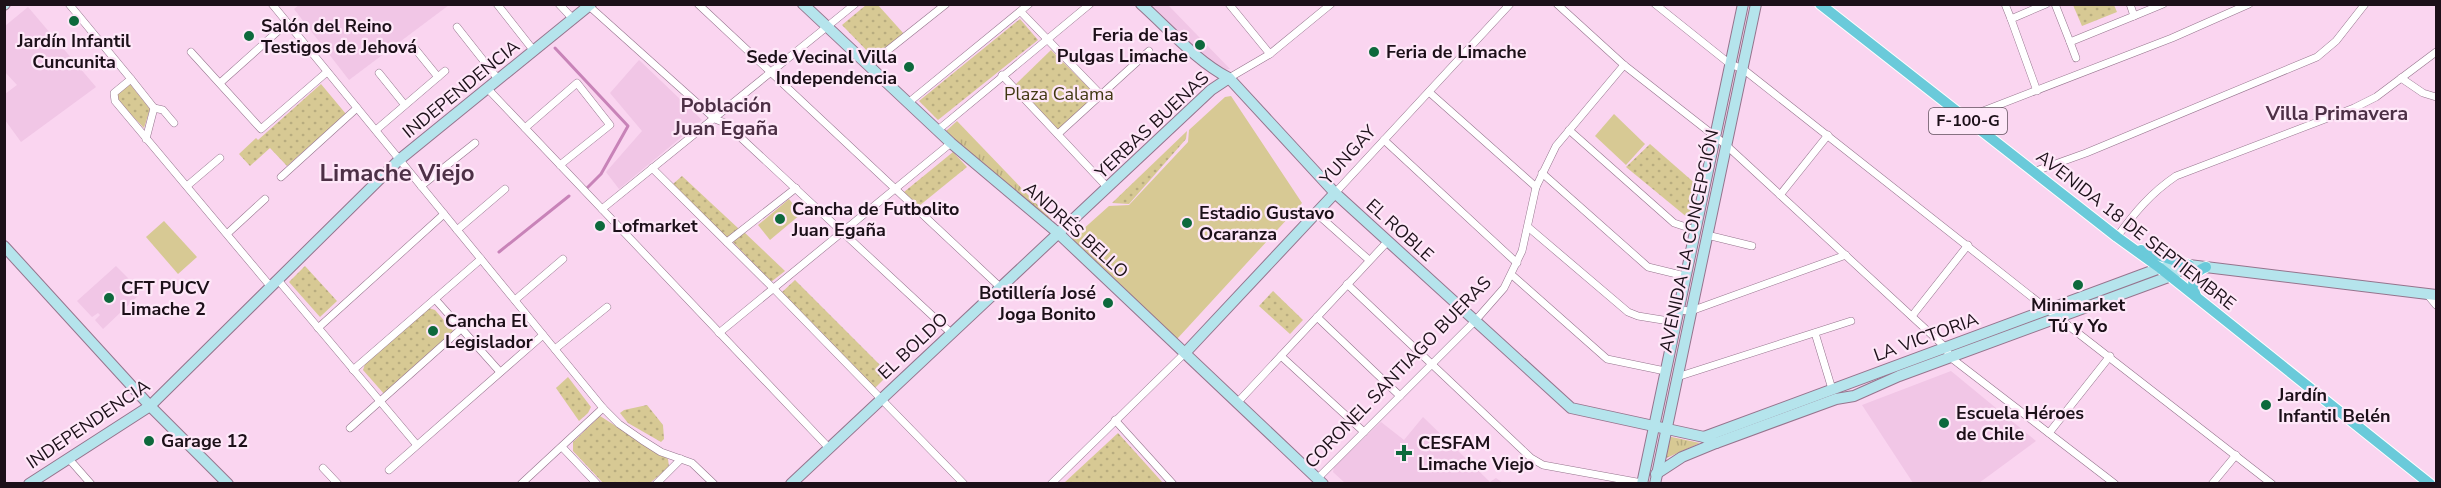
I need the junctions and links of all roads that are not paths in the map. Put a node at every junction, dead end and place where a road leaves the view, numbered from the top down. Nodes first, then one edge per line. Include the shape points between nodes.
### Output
1 (69, 4) edge
2 (272, 4) edge
3 (497, 4) edge
4 (559, 4) edge
5 (698, 4) edge
6 (803, 4) edge
7 (855, 4) edge
8 (946, 4) edge
9 (1029, 4) edge
10 (1090, 4) edge
11 (1141, 4) edge
12 (1229, 4) edge
13 (1510, 4) edge
14 (1557, 4) edge
15 (1655, 4) edge
16 (1743, 4) edge
17 (1756, 4) edge
18 (1820, 4) edge
19 (2005, 4) edge
20 (2046, 4) edge
21 (2055, 4) edge
22 (2130, 4) edge
23 (2163, 4) edge
24 (2249, 4) edge
25 (2365, 4) edge
26 (590, 5) edge
27 (1329, 5) edge
28 (1021, 12) junction
29 (2134, 16) junction
30 (2011, 19) junction
31 (573, 20) junction
32 (287, 23) junction
33 (457, 27) dead end
34 (827, 27) junction
35 (1046, 40) junction
36 (2070, 42) junction
37 (412, 45) dead end
38 (191, 51) dead end
39 (534, 51) junction
40 (1149, 51) dead end
41 (2436, 52) edge
42 (1270, 54) junction
43 (2076, 58) dead end
44 (1730, 64) junction
45 (1624, 65) junction
46 (868, 66) junction
47 (1743, 69) junction
48 (445, 71) dead end
49 (327, 72) junction
50 (771, 72) junction
51 (379, 73) dead end
52 (1002, 75) junction
53 (438, 77) junction
54 (1229, 78) junction
55 (2402, 78) junction
56 (131, 79) junction
57 (498, 79) junction
58 (220, 83) junction
59 (487, 88) junction
60 (2037, 91) junction
61 (1429, 92) junction
62 (1101, 95) junction
63 (2436, 97) edge
64 (908, 103) junction
65 (404, 104) junction
66 (154, 108) junction
67 (357, 108) junction
68 (1965, 118) junction
69 (715, 119) junction
70 (174, 123) dead end
71 (525, 128) junction
72 (376, 130) junction
73 (938, 130) junction
74 (1569, 130) junction
75 (1058, 134) junction
76 (1828, 135) junction
77 (1715, 137) junction
78 (146, 139) junction
79 (1384, 140) junction
80 (475, 143) dead end
81 (951, 143) junction
82 (1726, 145) junction
83 (220, 158) dead end
84 (399, 160) junction
85 (560, 165) junction
86 (652, 168) junction
87 (2033, 172) junction
88 (1542, 173) junction
89 (281, 177) dead end
90 (187, 186) junction
91 (421, 186) junction
92 (1536, 187) junction
93 (796, 188) junction
94 (1108, 188) junction
95 (505, 189) dead end
96 (896, 190) junction
97 (1335, 193) junction
98 (1780, 195) junction
99 (265, 199) dead end
100 (602, 209) junction
101 (1316, 213) junction
102 (444, 214) junction
103 (1528, 227) junction
104 (457, 230) junction
105 (1695, 230) junction
106 (228, 233) junction
107 (844, 233) junction
108 (1058, 233) junction
109 (1707, 236) junction
110 (2117, 237) junction
111 (1388, 241) junction
112 (727, 242) junction
113 (1968, 245) junction
114 (4, 246) edge
115 (1752, 246) dead end
116 (2131, 247) junction
117 (1846, 255) junction
118 (481, 258) junction
119 (563, 259) dead end
120 (1369, 261) junction
121 (1518, 263) junction
122 (2189, 265) junction
123 (2160, 267) junction
124 (2206, 267) junction
125 (1512, 275) junction
126 (1685, 276) junction
127 (2171, 276) junction
128 (274, 284) junction
129 (1347, 284) junction
130 (1000, 287) junction
131 (774, 289) junction
132 (2432, 294) edge
133 (2197, 296) junction
134 (435, 299) junction
135 (515, 300) junction
136 (2436, 305) edge
137 (607, 307) dead end
138 (2047, 309) junction
139 (1678, 310) junction
140 (1691, 311) junction
141 (1912, 316) junction
142 (1317, 317) junction
143 (2058, 317) junction
144 (1475, 321) junction
145 (1851, 321) dead end
146 (1675, 322) junction
147 (318, 328) junction
148 (462, 328) junction
149 (719, 333) junction
150 (951, 333) junction
151 (1815, 333) junction
152 (543, 334) junction
153 (555, 349) junction
154 (1185, 352) junction
155 (1948, 352) junction
156 (1281, 356) junction
157 (2110, 356) junction
158 (1432, 364) junction
159 (353, 370) junction
160 (1665, 370) junction
161 (500, 372) junction
162 (1677, 377) junction
163 (1832, 389) junction
164 (1400, 396) junction
165 (880, 399) junction
166 (380, 401) junction
167 (1238, 402) junction
168 (150, 406) junction
169 (603, 408) junction
170 (1115, 420) junction
171 (1653, 426) junction
172 (350, 428) dead end
173 (1666, 428) junction
174 (1364, 432) junction
175 (2049, 433) junction
176 (1704, 437) junction
177 (1716, 443) junction
178 (416, 444) junction
179 (562, 447) junction
180 (829, 448) junction
181 (2235, 455) junction
182 (69, 459) junction
183 (681, 459) junction
184 (323, 468) dead end
185 (389, 470) dead end
186 (1655, 479) edge
187 (1318, 482) edge
188 (29, 483) edge
189 (91, 483) edge
190 (228, 483) edge
191 (338, 483) edge
192 (521, 483) edge
193 (597, 483) edge
194 (656, 483) edge
195 (714, 483) edge
196 (791, 483) edge
197 (964, 483) edge
198 (1051, 483) edge
199 (1173, 483) edge
200 (1642, 483) edge
201 (2115, 483) edge
202 (2212, 483) edge
203 (2272, 483) edge
204 (2430, 483) edge

1 - 56 street
2 - 32 street
3 - 39 street
4 - 31 street
5 - 50 street
6 - 34 street, ANDRÉS BELLO
7 - 34 street
8 - 46 street
9 - 28 street
10 - 35 street
11 - 54 street, EL ROBLE via 1196,55
12 - 42 street
13 - 61 street, YUNGAY
14 - 45 street
15 - 44 street
16 - 44 street, AVENIDA LA CONCEPCIÓN
17 - 47 street, AVENIDA LA CONCEPCIÓN
18 - 68 main road, AVENIDA 18 DE SEPTIEMBRE / F-100-G
19 - 30 street
20 - 30 street
21 - 36 street
22 - 29 street
23 - 29 street
24 - 60 street
25 - 87 street via 2336,41 2317,57
26 - 31 street, INDEPENDENCIA
26 - 69 street
27 - 42 street, YERBAS BUENAS
28 - 35 street
28 - 64 street
29 - 36 street
30 - 60 street
31 - 39 street, INDEPENDENCIA
32 - 49 street
32 - 58 street
33 - 57 street
34 - 46 street, ANDRÉS BELLO
34 - 50 street
35 - 52 street
35 - 62 street
36 - 43 street
37 - 53 street
38 - 58 street
39 - 57 street, INDEPENDENCIA
40 - 62 street
41 - 55 street
42 - 54 street, YERBAS BUENAS
44 - 47 street
44 - 77 street, AVENIDA LA CONCEPCIÓN
45 - 74 street, CORONEL SANTIAGO BUERAS
45 - 77 street
46 - 64 street, ANDRÉS BELLO
47 - 76 street
47 - 82 street, AVENIDA LA CONCEPCIÓN
48 - 53 street
49 - 58 street via 261,129
49 - 67 street
50 - 69 street
50 - 96 street
51 - 65 street
52 - 73 street
52 - 75 street
53 - 65 street
54 - 94 street, YERBAS BUENAS via 1211,90
54 - 97 street, EL ROBLE
55 - 63 street via 2422,93
55 - 110 street via 2355,108 2176,176 2138,207
56 - 66 street
56 - 78 street via 114,93 115,101
57 - 59 street, INDEPENDENCIA
59 - 71 street
59 - 84 street, INDEPENDENCIA
60 - 68 street
61 - 79 street, YUNGAY
61 - 92 street
62 - 75 street
64 - 73 street, ANDRÉS BELLO
65 - 72 street
66 - 70 street via 163,110
66 - 78 street
67 - 72 street
67 - 89 street
68 - 87 main road, AVENIDA 18 DE SEPTIEMBRE / F-100-G
69 - 86 street
69 - 93 street via 725,123
71 - 85 street
71 - 85 street via 577,83 610,125
72 - 84 street
73 - 81 street, ANDRÉS BELLO
74 - 88 street, CORONEL SANTIAGO BUERAS
74 - 105 street via 1674,224
75 - 94 street
76 - 98 street
76 - 113 street
77 - 82 street
77 - 105 street, AVENIDA LA CONCEPCIÓN
78 - 90 street
79 - 97 street, YUNGAY
79 - 121 street
80 - 91 street
81 - 96 street
81 - 108 street, ANDRÉS BELLO
82 - 98 street
82 - 109 street, AVENIDA LA CONCEPCIÓN
83 - 90 street
84 - 91 street
84 - 128 street, INDEPENDENCIA
85 - 100 street
86 - 100 street
86 - 112 street
87 - 110 main road, AVENIDA 18 DE SEPTIEMBRE / F-100-G
88 - 92 street, CORONEL SANTIAGO BUERAS
88 - 126 street via 1648,267
90 - 106 street
91 - 102 street
92 - 103 street, CORONEL SANTIAGO BUERAS
93 - 107 street
93 - 112 street
94 - 108 street, YERBAS BUENAS
95 - 104 street
96 - 107 street
96 - 130 street
97 - 101 street, YUNGAY
97 - 111 street, EL ROBLE
98 - 117 street
99 - 106 street
100 - 149 street
101 - 120 street
101 - 154 street, YUNGAY
102 - 104 street
102 - 147 street
103 - 121 street, CORONEL SANTIAGO BUERAS
103 - 146 street via 1628,312
104 - 118 street
105 - 126 street, AVENIDA LA CONCEPCIÓN
106 - 128 street
107 - 131 street
107 - 150 street
108 - 130 street, EL BOLDO
108 - 154 street, ANDRÉS BELLO
109 - 115 street
109 - 140 street, AVENIDA LA CONCEPCIÓN
110 - 116 main road, AVENIDA 18 DE SEPTIEMBRE / F-100-G
111 - 120 street
111 - 144 street, EL ROBLE
112 - 131 street
113 - 138 street
113 - 141 street
114 - 168 street
116 - 122 main road
116 - 123 main road, AVENIDA 18 DE SEPTIEMBRE / F-100-G
117 - 140 street
117 - 141 street
118 - 134 street
118 - 135 street
119 - 135 street
120 - 129 street
121 - 125 street, CORONEL SANTIAGO BUERAS
122 - 123 street, LA VICTORIA
122 - 124 street, LA VICTORIA
122 - 127 street, LA VICTORIA
123 - 127 main road, AVENIDA 18 DE SEPTIEMBRE / F-100-G
123 - 138 street, LA VICTORIA
124 - 132 street, LA VICTORIA
124 - 133 main road via 2193,278
125 - 144 street, CORONEL SANTIAGO BUERAS
125 - 160 street via 1607,359
126 - 139 street, AVENIDA LA CONCEPCIÓN
127 - 133 main road, AVENIDA 18 DE SEPTIEMBRE / F-100-G
127 - 143 street, LA VICTORIA
128 - 147 street
128 - 168 street, INDEPENDENCIA
129 - 142 street
129 - 158 street
130 - 150 street, EL BOLDO
131 - 149 street
131 - 165 street
132 - 136 street
133 - 204 main road, AVENIDA 18 DE SEPTIEMBRE / F-100-G
134 - 148 street
134 - 159 street
135 - 152 street
137 - 153 street
138 - 143 street
138 - 155 street, LA VICTORIA
139 - 140 street
139 - 146 street, AVENIDA LA CONCEPCIÓN
140 - 162 street, AVENIDA LA CONCEPCIÓN
141 - 155 street
142 - 156 street
142 - 164 street
143 - 155 street, LA VICTORIA
143 - 157 street
144 - 158 street, CORONEL SANTIAGO BUERAS
144 - 171 street, EL ROBLE via 1571,408
145 - 151 street
146 - 160 street, AVENIDA LA CONCEPCIÓN
147 - 159 street
148 - 161 street
148 - 166 street
149 - 180 street
150 - 165 street, EL BOLDO
151 - 162 street
151 - 163 street
152 - 153 street
152 - 161 street
153 - 169 street
154 - 167 street, ANDRÉS BELLO
154 - 170 street
155 - 163 street, LA VICTORIA
155 - 175 street
155 - 177 street, LA VICTORIA via 1854,396
156 - 167 street
156 - 174 street
157 - 175 street
157 - 181 street
158 - 164 street, CORONEL SANTIAGO BUERAS
158 - 200 street via 1543,465
159 - 166 street
160 - 171 street, AVENIDA LA CONCEPCIÓN
161 - 178 street
162 - 173 street, AVENIDA LA CONCEPCIÓN
163 - 176 street, LA VICTORIA
164 - 174 street, CORONEL SANTIAGO BUERAS
165 - 180 street, EL BOLDO
165 - 197 street
166 - 172 street
166 - 178 street
167 - 187 street, ANDRÉS BELLO
168 - 182 street, INDEPENDENCIA
168 - 190 street
169 - 179 street
169 - 183 street via 642,440
170 - 198 street
170 - 199 street
171 - 173 street, EL ROBLE
171 - 200 street, AVENIDA LA CONCEPCIÓN
173 - 176 street
173 - 186 street, AVENIDA LA CONCEPCIÓN
174 - 187 street, CORONEL SANTIAGO BUERAS
175 - 201 street
176 - 177 street
177 - 186 street, LA VICTORIA via 1682,457
178 - 185 street
179 - 192 street
179 - 193 street
180 - 196 street, EL BOLDO
181 - 202 street
181 - 203 street
182 - 188 street, INDEPENDENCIA
182 - 189 street
183 - 194 street
183 - 195 street
184 - 191 street

